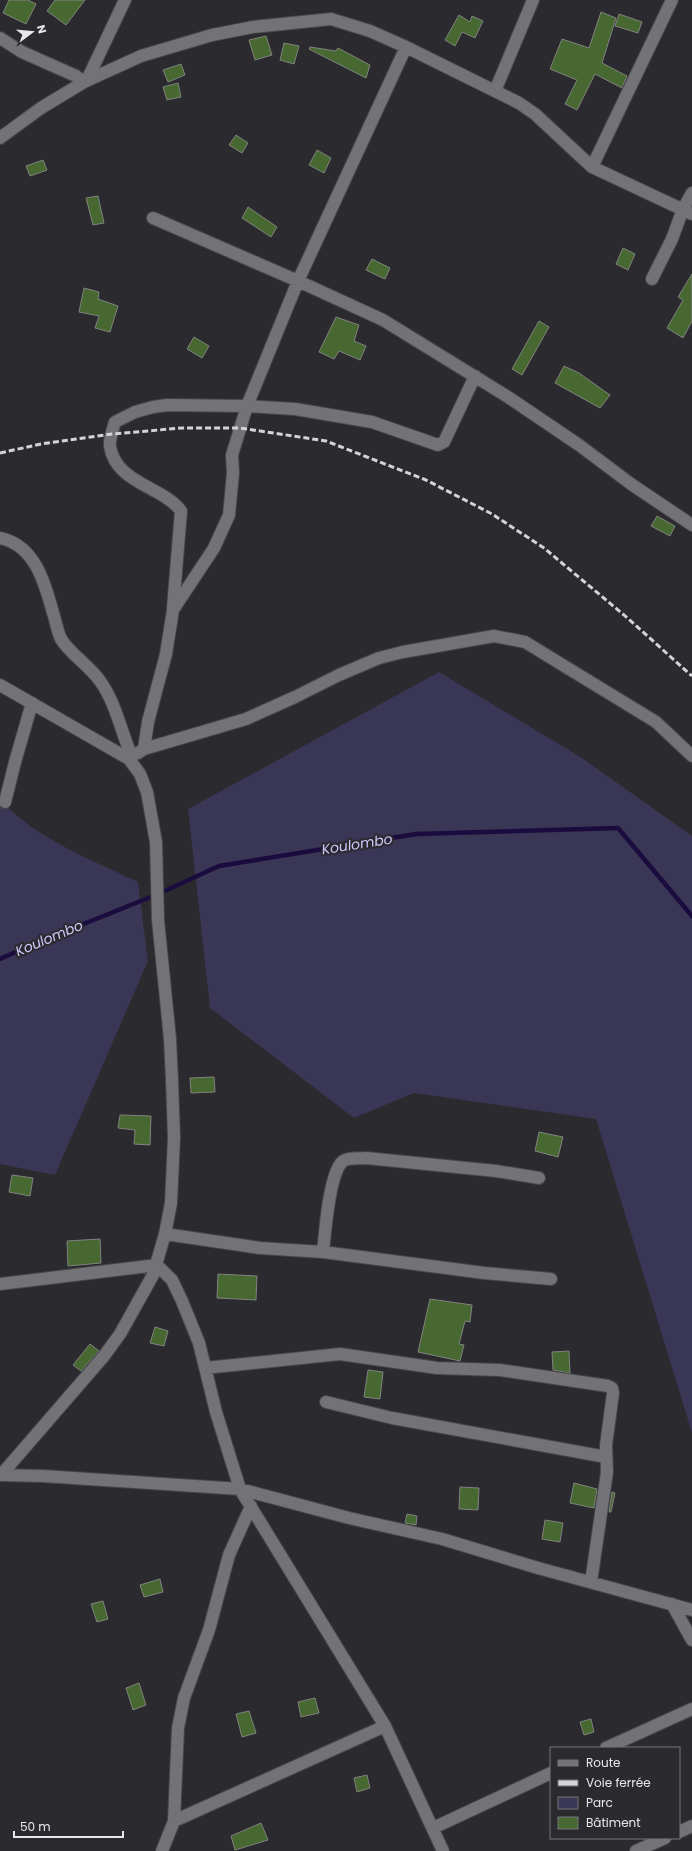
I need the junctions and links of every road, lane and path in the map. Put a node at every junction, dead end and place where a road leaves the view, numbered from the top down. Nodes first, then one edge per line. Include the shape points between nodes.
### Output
1 (125, 0) edge
2 (533, 0) edge
3 (672, 0) edge
4 (0, 38) edge
5 (406, 46) junction
6 (85, 81) junction
7 (495, 91) junction
8 (0, 138) edge
9 (592, 167) junction
10 (692, 193) edge
11 (687, 212) edge
12 (153, 218) dead end
13 (652, 278) dead end
14 (298, 281) junction
15 (475, 376) junction
16 (247, 406) junction
17 (692, 525) edge
18 (0, 538) edge
19 (173, 610) junction
20 (0, 685) edge
21 (32, 703) junction
22 (144, 749) junction
23 (692, 756) edge
24 (131, 758) junction
25 (5, 802) dead end
26 (539, 1178) dead end
27 (165, 1234) junction
28 (323, 1252) junction
29 (157, 1265) junction
30 (551, 1279) dead end
31 (0, 1284) edge
32 (205, 1368) junction
33 (326, 1402) dead end
34 (606, 1457) junction
35 (1, 1475) edge
36 (240, 1489) junction
37 (251, 1506) junction
38 (591, 1582) junction
39 (672, 1604) junction
40 (692, 1610) edge
41 (692, 1640) edge
42 (692, 1709) edge
43 (385, 1726) junction
44 (608, 1747) edge
45 (550, 1773) edge
46 (174, 1821) junction
47 (692, 1826) edge
48 (432, 1828) junction
49 (680, 1832) edge
50 (663, 1839) edge
51 (162, 1851) edge
52 (443, 1851) edge
53 (636, 1851) edge

1 - 6 street
2 - 7 street
3 - 9 street
4 - 6 street via 22,52
5 - 6 street via 331,19 253,27 212,35 141,56
5 - 7 street
5 - 14 street
6 - 8 street
7 - 9 street via 536,114
9 - 11 street
10 - 11 street
11 - 13 street
12 - 14 street
14 - 15 street via 383,320
14 - 16 street
15 - 16 street via 444,442 438,445 372,422 295,409
15 - 17 street
16 - 19 street via 232,455 229,515 214,548
16 - 19 street via 167,404 135,412 115,422 110,445 114,459 123,471 177,505 181,511
18 - 24 street via 18,545 29,554 47,588 60,637 68,649 90,668 101,682 112,703
19 - 22 street via 166,654 148,722
20 - 21 street
21 - 24 street
21 - 25 street
22 - 23 street via 246,719 379,658 494,636 525,642 656,722
22 - 24 street
24 - 27 street via 147,792 157,851 158,920 170,1039 174,1138 171,1203
26 - 28 street via 481,1169 366,1158 347,1159 342,1162 334,1182 327,1213
27 - 28 street via 260,1248
27 - 29 street
28 - 30 street
29 - 31 street
29 - 32 street via 172,1280 182,1301
29 - 35 street via 120,1334 104,1356
32 - 34 street via 340,1354 437,1368 500,1370 608,1386 612,1388 613,1393
32 - 36 street
33 - 34 street via 392,1418
34 - 38 street via 607,1472
35 - 36 street
36 - 37 street
36 - 38 street via 442,1539
37 - 43 street
37 - 46 street via 229,1555 209,1630 181,1712
38 - 39 street
39 - 40 street
39 - 41 street
42 - 44 street
43 - 46 street
43 - 48 street
45 - 48 street
46 - 51 street
47 - 49 street
48 - 52 street
50 - 53 street

